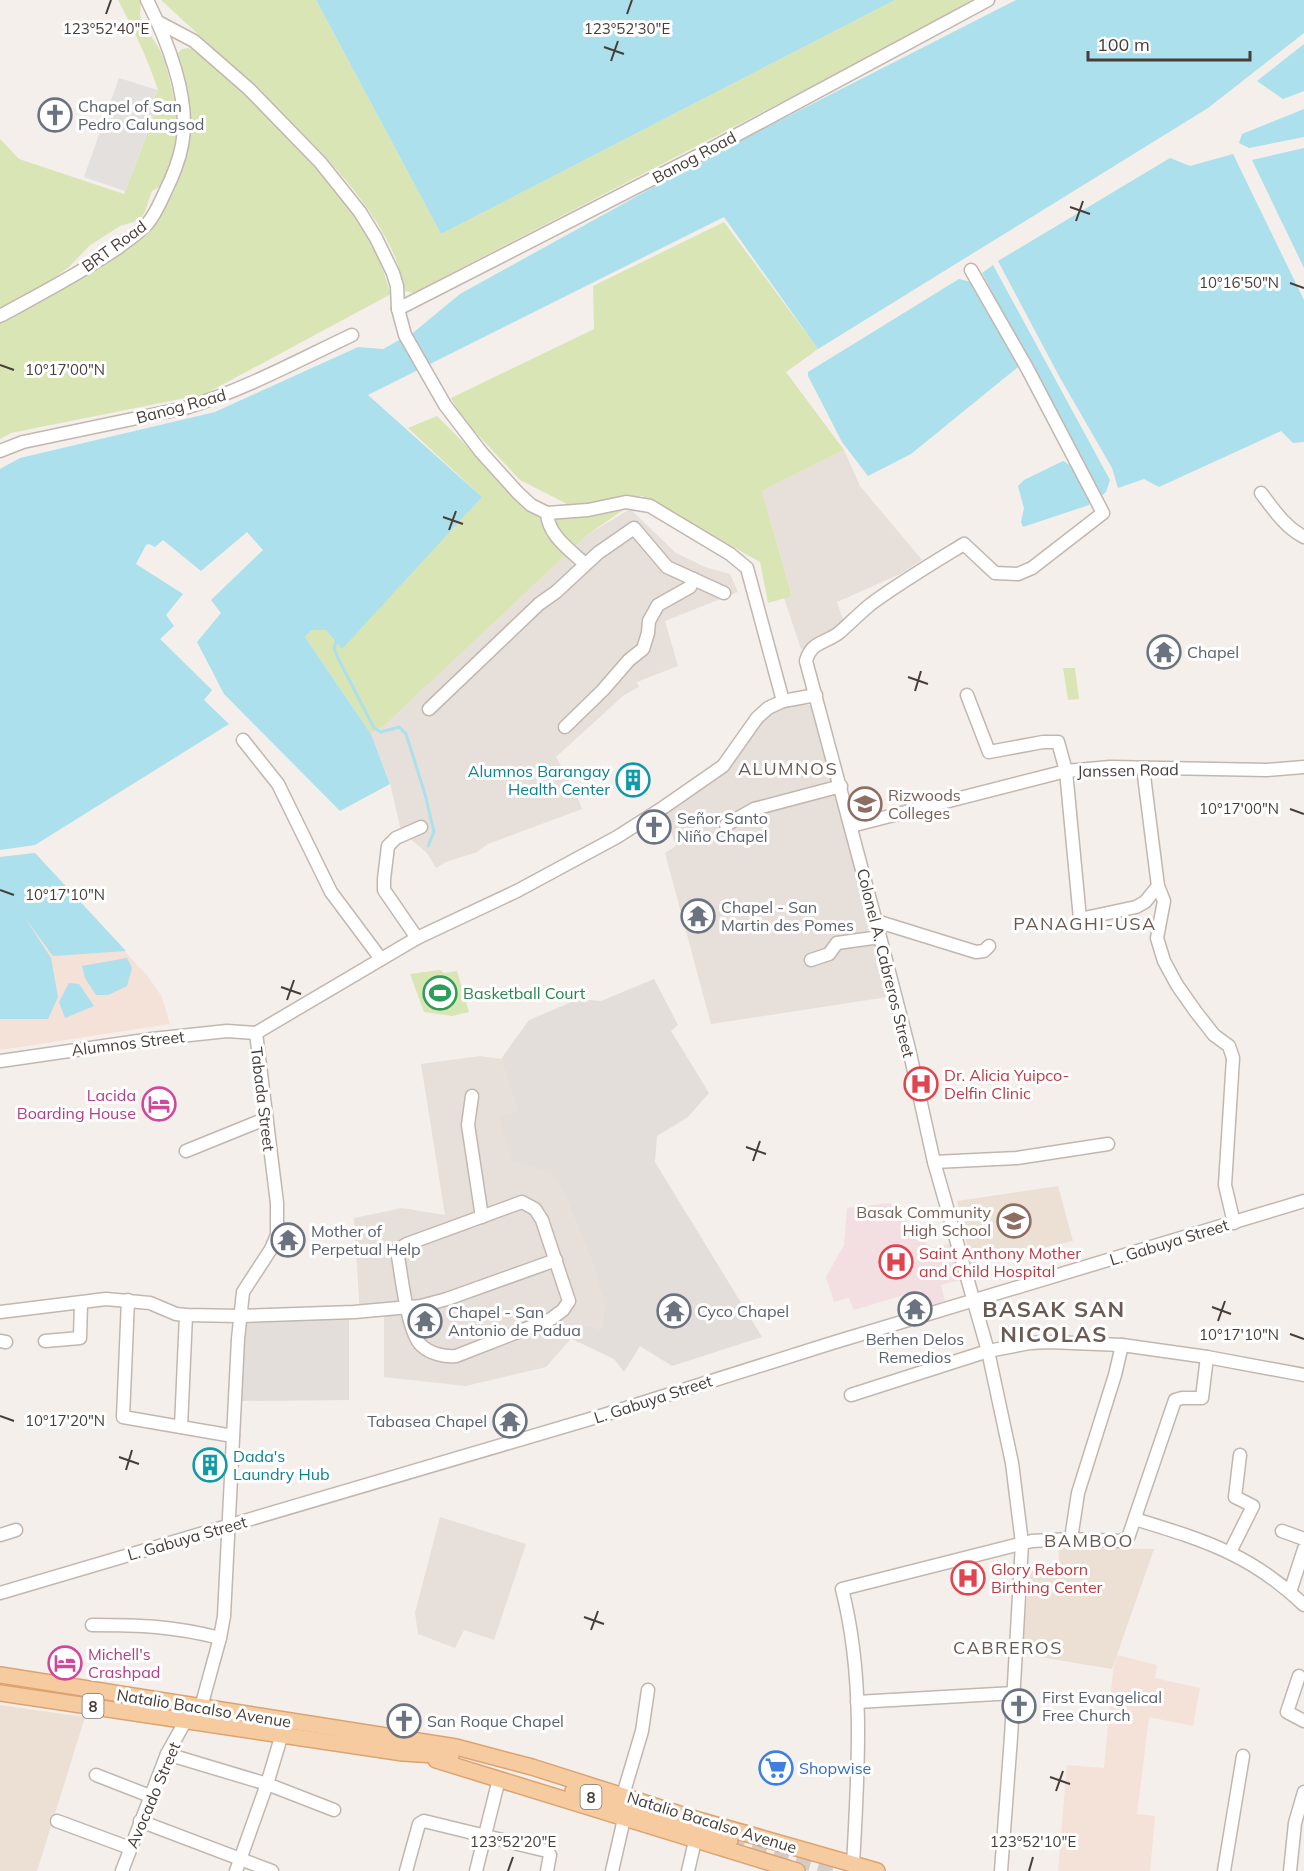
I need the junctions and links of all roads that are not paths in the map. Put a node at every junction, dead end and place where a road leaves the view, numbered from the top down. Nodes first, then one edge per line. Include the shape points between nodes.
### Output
1 (147, 0) edge
2 (988, 0) edge
3 (158, 22) junction
4 (971, 270) dead end
5 (398, 309) junction
6 (0, 316) edge
7 (352, 335) dead end
8 (0, 451) edge
9 (1261, 493) dead end
10 (547, 513) junction
11 (1304, 537) edge
12 (585, 564) junction
13 (694, 579) junction
14 (724, 593) dead end
15 (816, 695) junction
16 (967, 695) dead end
17 (783, 700) junction
18 (429, 709) dead end
19 (566, 727) dead end
20 (243, 740) dead end
21 (1304, 767) edge
22 (1143, 768) junction
23 (1066, 771) junction
24 (841, 786) junction
25 (726, 825) dead end
26 (851, 826) junction
27 (421, 827) dead end
28 (1158, 886) junction
29 (876, 921) junction
30 (880, 937) junction
31 (417, 938) junction
32 (989, 946) dead end
33 (381, 959) junction
34 (811, 960) dead end
35 (256, 1033) junction
36 (0, 1061) edge
37 (472, 1096) dead end
38 (266, 1119) junction
39 (1108, 1143) dead end
40 (186, 1151) dead end
41 (934, 1162) junction
42 (1304, 1201) edge
43 (482, 1217) junction
44 (1234, 1223) junction
45 (556, 1260) junction
46 (128, 1300) junction
47 (974, 1302) junction
48 (81, 1303) junction
49 (407, 1307) junction
50 (0, 1312) edge
51 (186, 1316) junction
52 (240, 1316) junction
53 (45, 1341) dead end
54 (1122, 1345) junction
55 (988, 1351) junction
56 (1208, 1357) junction
57 (1304, 1375) edge
58 (851, 1395) dead end
59 (181, 1427) junction
60 (233, 1436) junction
61 (1240, 1455) dead end
62 (1135, 1519) junction
63 (228, 1526) junction
64 (16, 1530) dead end
65 (1282, 1531) dead end
66 (0, 1535) edge
67 (1071, 1539) junction
68 (1304, 1539) edge
69 (1022, 1543) junction
70 (1304, 1549) edge
71 (1230, 1552) junction
72 (1290, 1592) junction
73 (0, 1593) edge
74 (1304, 1605) edge
75 (92, 1624) dead end
76 (220, 1638) junction
77 (0, 1675) edge
78 (1299, 1676) dead end
79 (648, 1690) dead end
80 (0, 1692) edge
81 (1014, 1693) junction
82 (857, 1702) junction
83 (201, 1707) junction
84 (186, 1720) junction
85 (1304, 1721) edge
86 (282, 1734) junction
87 (405, 1746) junction
88 (167, 1754) junction
89 (1243, 1756) dead end
90 (96, 1775) dead end
91 (499, 1779) junction
92 (267, 1784) junction
93 (1304, 1792) edge
94 (623, 1795) junction
95 (150, 1796) junction
96 (334, 1810) dead end
97 (624, 1818) junction
98 (57, 1821) dead end
99 (140, 1821) junction
100 (486, 1835) junction
101 (730, 1840) tunnel mouth
102 (695, 1841) junction
103 (130, 1848) junction
104 (800, 1849) junction
105 (240, 1858) junction
106 (853, 1865) junction
107 (122, 1871) edge
108 (236, 1871) edge
109 (272, 1871) edge
110 (406, 1871) edge
111 (476, 1871) edge
112 (547, 1871) edge
113 (612, 1871) edge
114 (688, 1871) edge
115 (795, 1871) edge
116 (877, 1871) edge
117 (1001, 1871) edge
118 (1224, 1871) edge
119 (1290, 1871) edge

1 - 3 street, BRT Road
2 - 5 street, Banog Road via 705,152
3 - 5 street via 194,41 219,62 320,162 376,238 393,273
3 - 6 street, BRT Road via 173,61 183,125 178,161 159,205 148,223 111,252
4 - 15 street, Colonel A. Cabreros Street via 1103,513 1032,568 1018,574 995,573 964,544 897,586 809,652 806,661
5 - 10 street via 405,335 445,405 481,452 531,505
7 - 8 street, Banog Road via 205,402 23,442
9 - 11 street via 1282,521
10 - 12 street via 552,532
10 - 17 street via 639,503 739,560 747,568
12 - 13 street via 633,528 667,567
12 - 18 street
13 - 14 street
13 - 19 street via 690,587 658,606 649,621 643,649
15 - 17 street, Tabada Street
15 - 24 street, Colonel A. Cabreros Street
16 - 23 street via 989,752 1054,741 1058,742
17 - 31 street, Tabada Street via 757,718 723,766 655,814 518,891
20 - 33 street via 278,784 331,892
21 - 22 street, Janssen Road
22 - 23 street, Janssen Road
22 - 28 street
23 - 26 street, Janssen Road
23 - 28 street via 1080,919 1136,907
24 - 25 street via 754,809
24 - 26 street, Colonel A. Cabreros Street
26 - 29 street, Colonel A. Cabreros Street
27 - 31 street via 388,846 384,879 384,890
28 - 44 street via 1164,901 1157,938 1164,961 1196,1012 1214,1035 1229,1046 1233,1058 1225,1185
29 - 30 street, Colonel A. Cabreros Street
29 - 32 street via 976,952
30 - 34 street via 837,943 829,954
30 - 41 street, Colonel A. Cabreros Street
31 - 33 street, Tabada Street
33 - 35 street, Tabada Street
35 - 36 street, Alumnos Street via 227,1031 152,1039
35 - 38 street, Tabada Street
37 - 43 street via 468,1125
38 - 40 street
38 - 52 street, Tabada Street via 277,1203 277,1235 243,1292
39 - 41 street via 1017,1158
41 - 47 street, Colonel A. Cabreros Street
42 - 44 street, L. Gabuya Street
43 - 45 street via 522,1202 536,1209
43 - 49 street via 396,1250
44 - 47 street, L. Gabuya Street
45 - 49 street via 447,1299
45 - 49 street via 568,1301 563,1310 551,1319 456,1356 422,1347 415,1337
46 - 48 street
46 - 51 street
46 - 59 street via 123,1417
47 - 55 street, Colonel A. Cabreros Street
47 - 63 street, L. Gabuya Street
48 - 50 street
48 - 53 street via 80,1338
49 - 52 street
51 - 52 street
51 - 59 street
52 - 60 street, Tabada Street
54 - 55 street via 1049,1342
54 - 56 street
54 - 67 street via 1078,1493
55 - 58 street
55 - 69 street, Colonel A. Cabreros Street via 1012,1463
56 - 57 street
56 - 62 street via 1202,1398 1175,1400
59 - 60 street
60 - 63 street, Tabada Street
61 - 71 street via 1235,1497 1253,1506
62 - 67 street via 1128,1538 1119,1541
62 - 71 street
63 - 73 street, L. Gabuya Street
63 - 76 street, Tabada Street
64 - 66 street
65 - 68 street
67 - 69 street
69 - 81 street, Colonel A. Cabreros Street
69 - 82 street via 842,1589 850,1621
70 - 72 street
71 - 72 street
72 - 74 street
75 - 76 street via 152,1625
76 - 83 street, Tabada Street
77 - 83 main road, Natalio Bacalso Avenue / 8
78 - 85 street via 1287,1712
79 - 94 street via 642,1731
80 - 84 main road, Natalio Bacalso Avenue / 8
81 - 82 street
81 - 117 street, Colonel A. Cabreros Street
82 - 106 street via 859,1745
83 - 87 main road, Natalio Bacalso Avenue / 8
84 - 86 main road, Natalio Bacalso Avenue / 8
84 - 88 street, Avocado Street
86 - 87 main road, Natalio Bacalso Avenue / 8
86 - 92 street
87 - 91 main road, Natalio Bacalso Avenue / 8
87 - 94 main road, Natalio Bacalso Avenue / 8 via 456,1747
87 - 101 main road, Natalio Bacalso Avenue / 8 via 504,1769
88 - 92 street
88 - 95 street, Avocado Street
89 - 118 street
90 - 95 street
91 - 97 main road, Natalio Bacalso Avenue / 8
91 - 100 street
92 - 96 street
92 - 105 street
93 - 119 street via 1295,1823
94 - 104 main road, Natalio Bacalso Avenue / 8
95 - 99 street, Avocado Street
97 - 102 main road, Natalio Bacalso Avenue / 8
97 - 113 street
98 - 103 street
99 - 103 street, Avocado Street
99 - 105 street
100 - 110 street via 424,1821 419,1824
100 - 111 street
100 - 112 street via 547,1851
102 - 114 street
102 - 115 main road, Natalio Bacalso Avenue / 8
103 - 107 street, Avocado Street
104 - 106 main road, Natalio Bacalso Avenue / 8
104 - 115 main road
105 - 108 street
105 - 109 street
106 - 116 main road, Natalio Bacalso Avenue / 8

